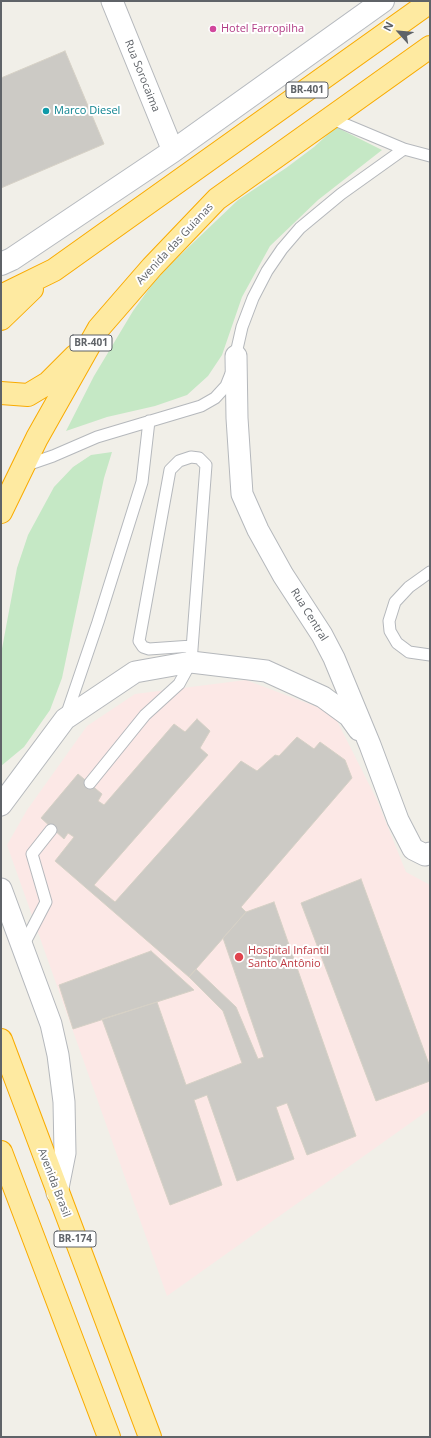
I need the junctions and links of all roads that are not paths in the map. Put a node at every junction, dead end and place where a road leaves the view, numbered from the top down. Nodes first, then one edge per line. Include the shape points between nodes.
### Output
1 (112, 1) edge
2 (382, 1) edge
3 (430, 2) edge
4 (430, 47) edge
5 (330, 118) junction
6 (404, 150) junction
7 (173, 151) junction
8 (430, 156) edge
9 (1, 264) edge
10 (54, 270) junction
11 (1, 296) edge
12 (1, 319) edge
13 (100, 328) junction
14 (236, 356) junction
15 (1, 394) edge
16 (149, 421) junction
17 (24, 466) junction
18 (1, 512) edge
19 (430, 572) edge
20 (191, 654) junction
21 (430, 655) edge
22 (65, 719) junction
23 (370, 745) junction
24 (90, 783) dead end
25 (1, 804) edge
26 (51, 830) dead end
27 (430, 853) edge
28 (1, 889) edge
29 (23, 946) junction
30 (1, 1040) edge
31 (1, 1152) edge
32 (58, 1193) junction
33 (109, 1437) edge
34 (150, 1437) edge

1 - 7 street, Rua Sorocaima
2 - 7 main road
3 - 10 highway, BR-401
4 - 5 highway, Avenida das Guianas / BR-401
5 - 6 lane
5 - 13 highway, Avenida das Guianas / BR-401 via 217,199 152,267
6 - 8 lane
6 - 14 lane via 341,194 300,228 282,249 253,298 242,327
7 - 9 main road via 12,260
10 - 11 highway, BR-401
10 - 12 highway via 13,305
13 - 15 highway via 48,383 28,395
13 - 17 highway, Avenida das Guianas / BR-401 via 37,438
14 - 16 lane via 226,386 215,398 201,406
14 - 23 street, Rua Central via 242,494 283,575 334,658
16 - 17 lane via 97,437
16 - 22 lane via 142,482
17 - 18 highway, Avenida das Guianas / BR-401
19 - 21 lane via 409,587 395,602 389,621 390,631 397,643 409,652
20 - 20 lane via 206,465 199,458 191,457 179,461 170,470 139,641 143,647 149,649
20 - 22 street via 135,672
20 - 23 street via 266,671 323,697 349,716
20 - 24 lane via 179,684 145,715
22 - 25 street
23 - 27 street, Rua Central via 398,820 413,849 425,855
26 - 29 lane via 32,854 46,902
28 - 29 street
29 - 32 street via 51,1024 58,1056 64,1102 65,1153
30 - 32 highway, Avenida Brasil / BR-174
31 - 33 highway, BR-174
32 - 34 highway, Avenida Brasil / BR-174

